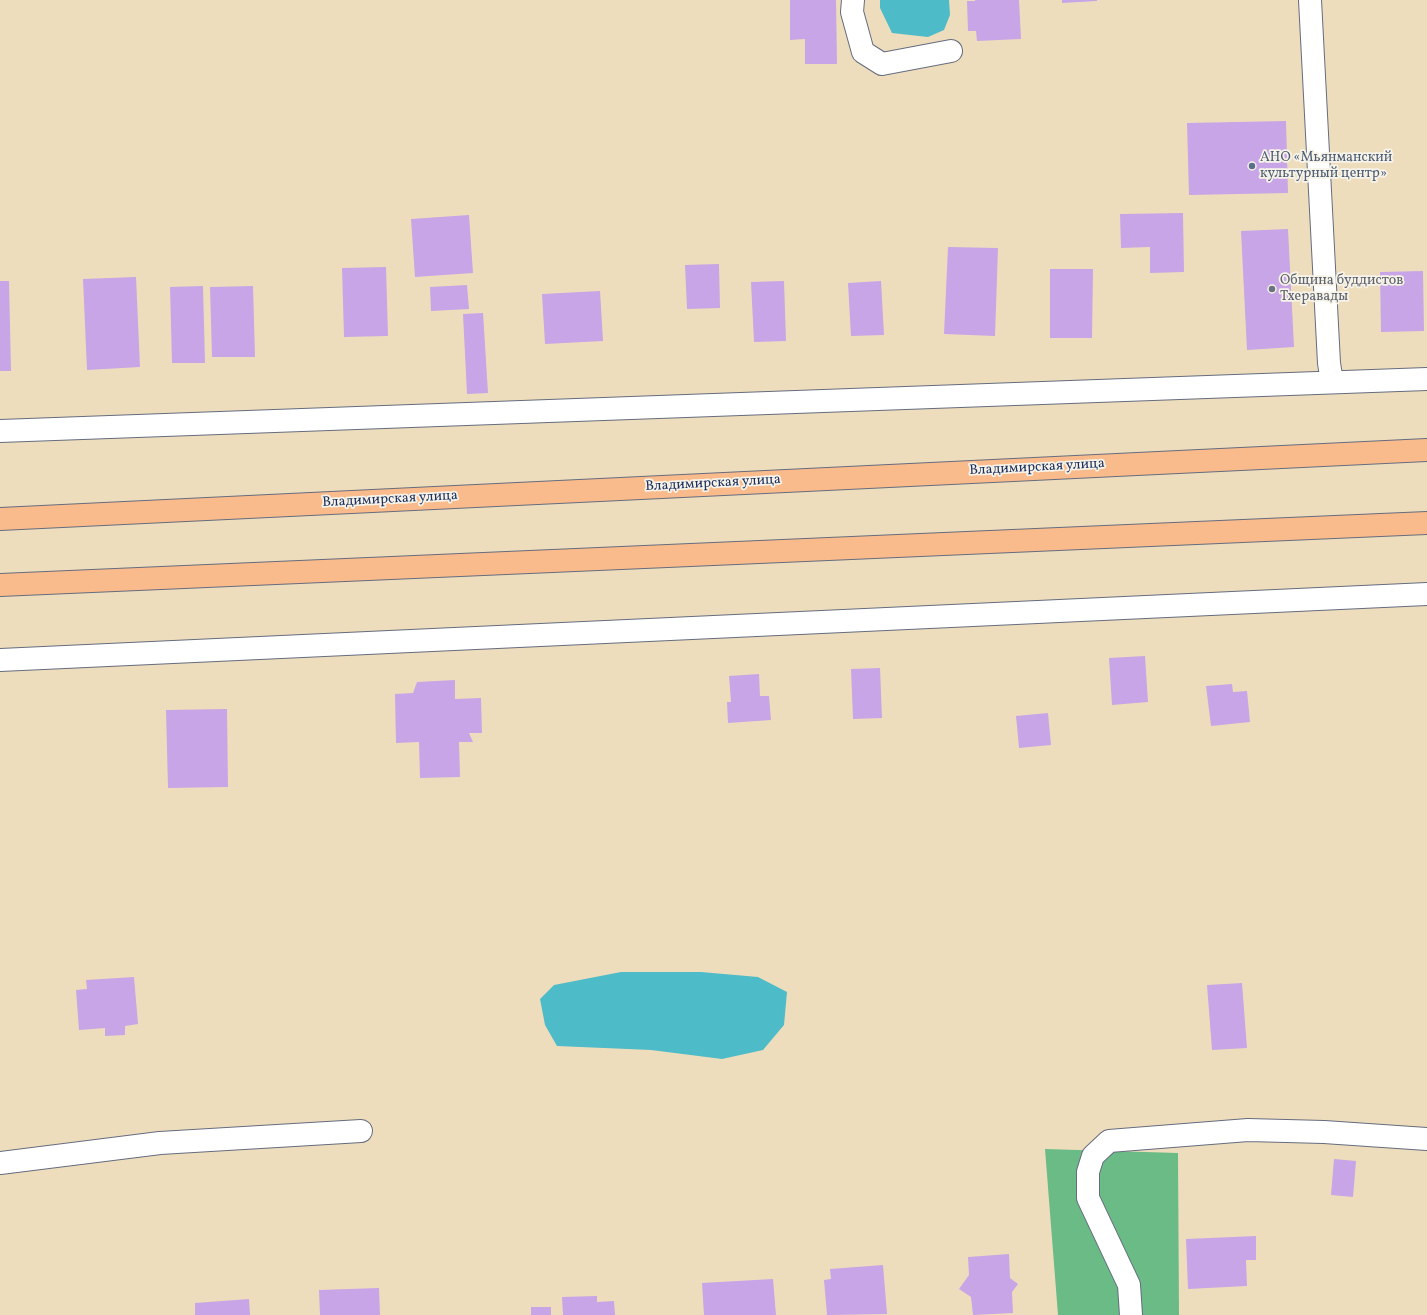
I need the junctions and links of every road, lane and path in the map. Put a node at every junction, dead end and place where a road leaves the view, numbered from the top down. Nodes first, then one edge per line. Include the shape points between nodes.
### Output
1 (853, 0) edge
2 (1310, 0) edge
3 (951, 51) dead end
4 (1427, 379) edge
5 (1332, 382) junction
6 (0, 430) edge
7 (1427, 450) edge
8 (0, 519) edge
9 (1427, 523) edge
10 (0, 585) edge
11 (1427, 594) edge
12 (0, 660) edge
13 (361, 1131) dead end
14 (1427, 1138) edge
15 (0, 1163) edge
16 (1131, 1315) edge

1 - 3 street via 852,12 863,52 882,64
2 - 5 street
4 - 5 street
5 - 6 street
7 - 8 highway, Владимирская улица
9 - 10 highway
11 - 12 street
13 - 15 street via 160,1143
14 - 16 street via 1248,1130 1109,1141 1093,1156 1088,1172 1088,1198 1129,1285

